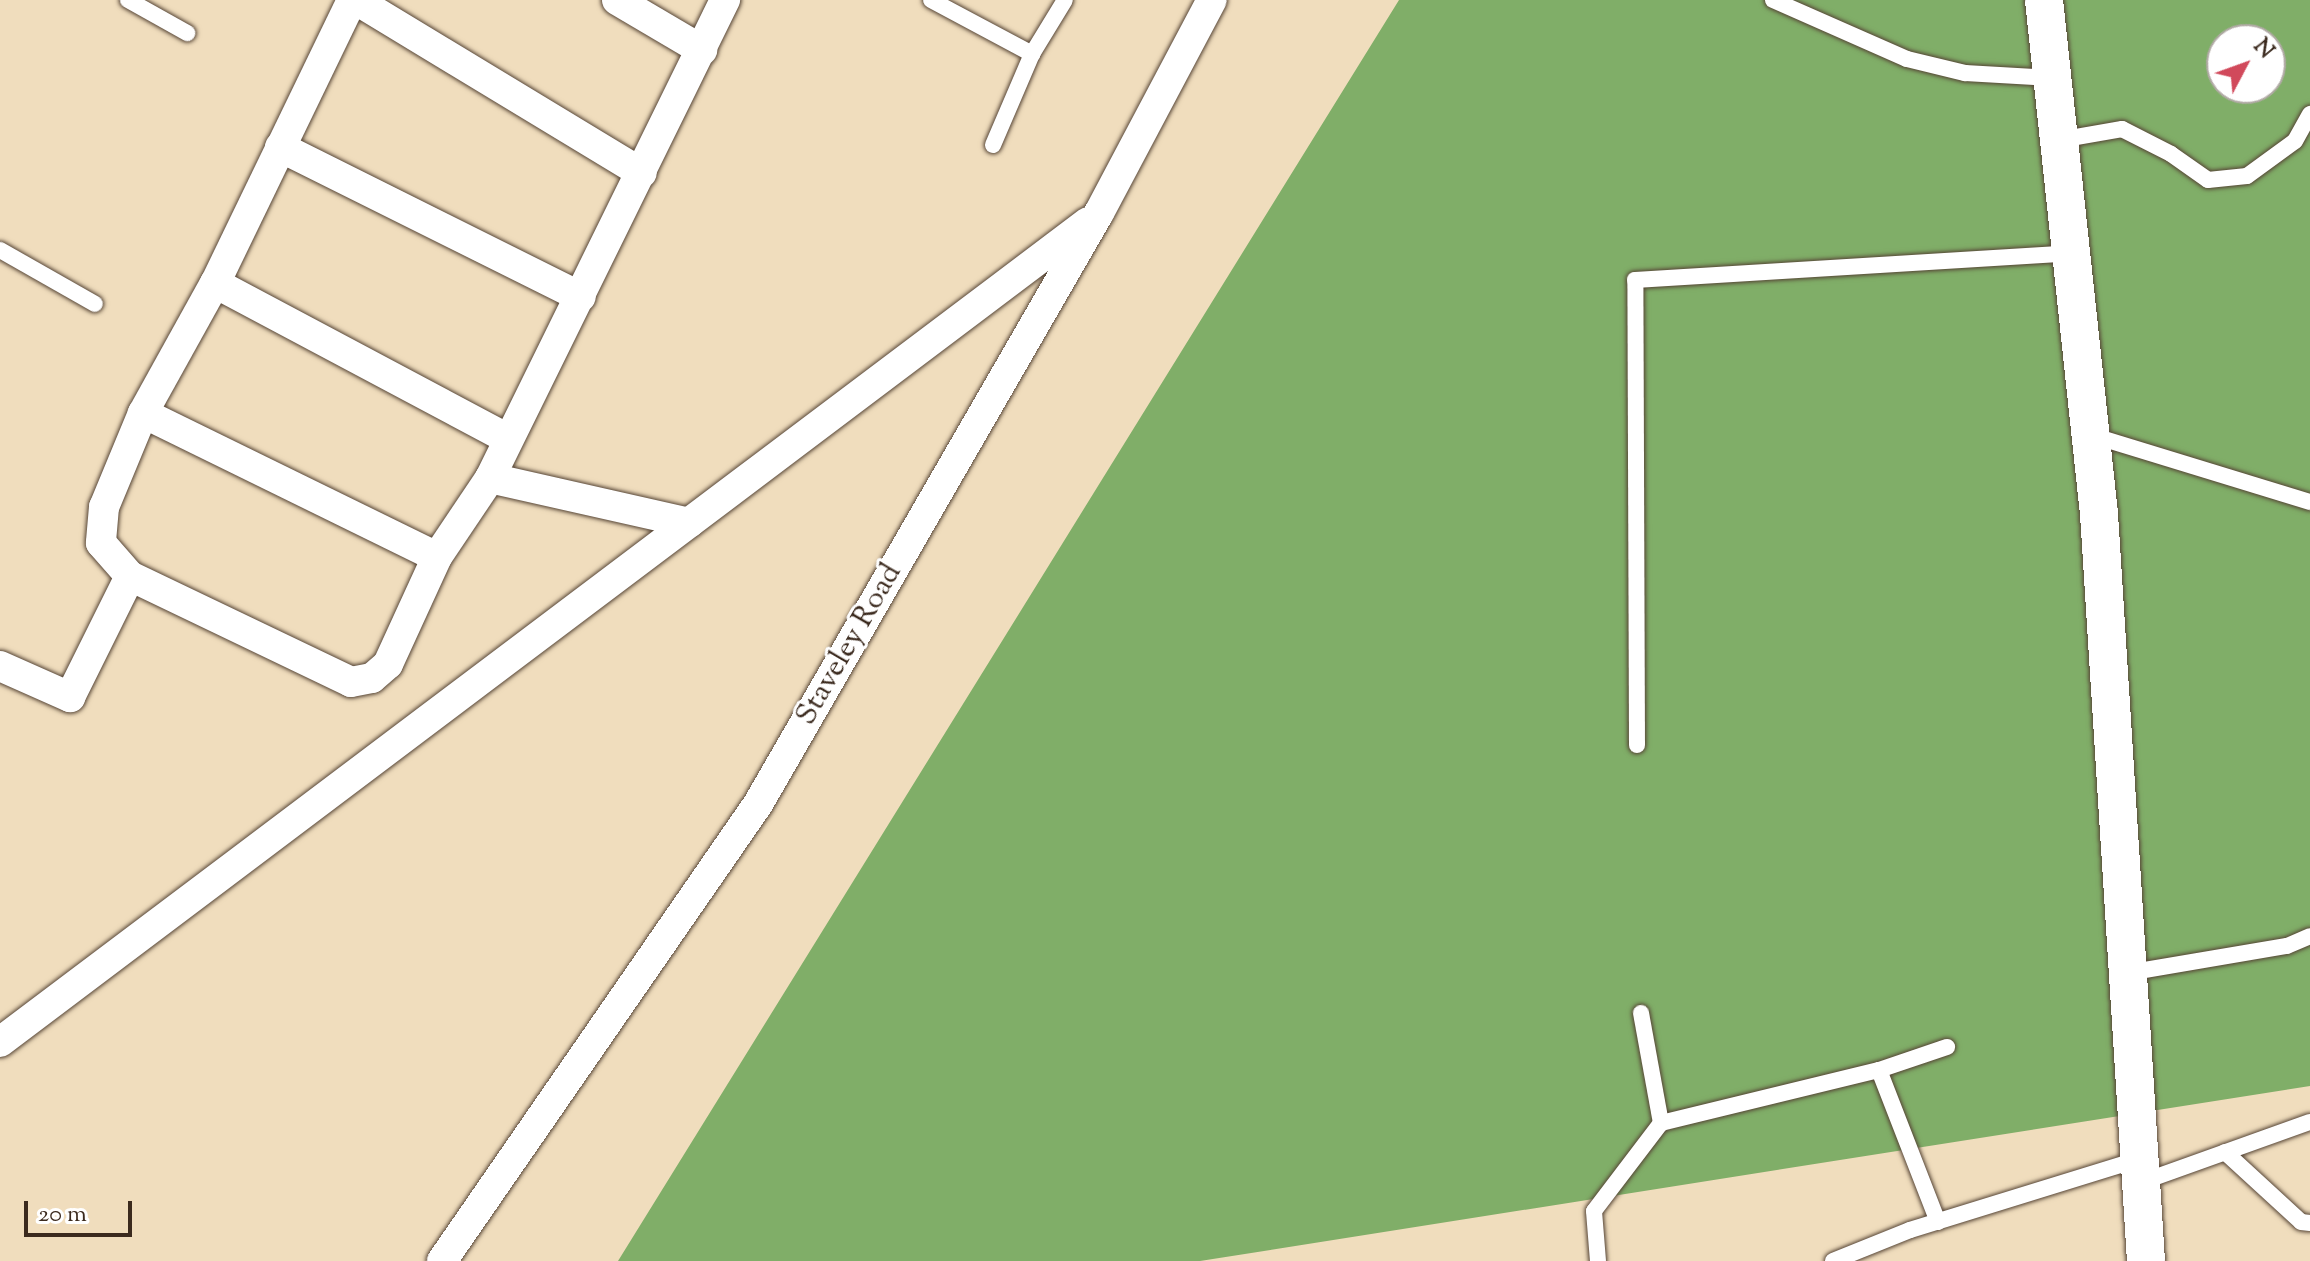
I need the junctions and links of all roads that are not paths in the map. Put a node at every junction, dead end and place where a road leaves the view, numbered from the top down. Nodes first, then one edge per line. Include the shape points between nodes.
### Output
1 (128, 0) edge
2 (354, 0) edge
3 (617, 0) edge
4 (725, 0) edge
5 (931, 0) edge
6 (1065, 0) edge
7 (1212, 0) edge
8 (1773, 0) edge
9 (2044, 0) edge
10 (187, 33) dead end
11 (702, 50) junction
12 (1032, 54) junction
13 (2052, 78) junction
14 (2310, 114) edge
15 (2059, 140) junction
16 (993, 145) dead end
17 (280, 147) junction
18 (642, 173) junction
19 (1099, 213) junction
20 (0, 250) edge
21 (2071, 253) junction
22 (215, 283) junction
23 (581, 297) junction
24 (95, 304) dead end
25 (143, 413) junction
26 (2091, 435) junction
27 (507, 438) junction
28 (490, 478) junction
29 (2310, 502) edge
30 (689, 523) junction
31 (437, 557) junction
32 (130, 576) junction
33 (0, 666) edge
34 (1637, 745) dead end
35 (2310, 936) edge
36 (2127, 973) junction
37 (1641, 1013) dead end
38 (0, 1042) edge
39 (1947, 1047) dead end
40 (1879, 1070) junction
41 (2310, 1122) edge
42 (1661, 1123) junction
43 (2225, 1152) junction
44 (2140, 1171) junction
45 (1938, 1222) junction
46 (2310, 1223) edge
47 (442, 1261) edge
48 (1598, 1261) edge
49 (1833, 1261) edge
50 (2146, 1261) edge

1 - 10 lane
2 - 17 street
2 - 18 street
3 - 11 street
4 - 11 street
5 - 12 lane
6 - 12 lane
7 - 19 street, Staveley Road
8 - 13 lane via 1907,59 1965,73
9 - 13 street
11 - 18 street
12 - 16 lane
13 - 15 street
14 - 15 lane via 2295,141 2247,176 2208,180 2122,129
15 - 21 street
17 - 22 street
17 - 23 street
18 - 23 street
19 - 30 street
19 - 47 street, Staveley Road via 758,804
20 - 24 lane
21 - 26 street
21 - 34 lane via 1635,280
22 - 25 street
22 - 27 street
23 - 27 street
25 - 31 street
25 - 32 street via 104,507 101,543
26 - 29 lane
26 - 36 street
27 - 28 street
28 - 30 street
28 - 31 street
30 - 38 street
31 - 32 street via 388,664 372,678 351,682
32 - 33 street via 70,697
35 - 36 lane via 2287,946
36 - 44 street
37 - 42 lane
39 - 40 lane
40 - 42 lane
40 - 45 lane
41 - 43 lane
42 - 48 lane via 1594,1211
43 - 44 lane
43 - 46 lane via 2301,1222
44 - 45 lane
44 - 50 street
45 - 49 lane

